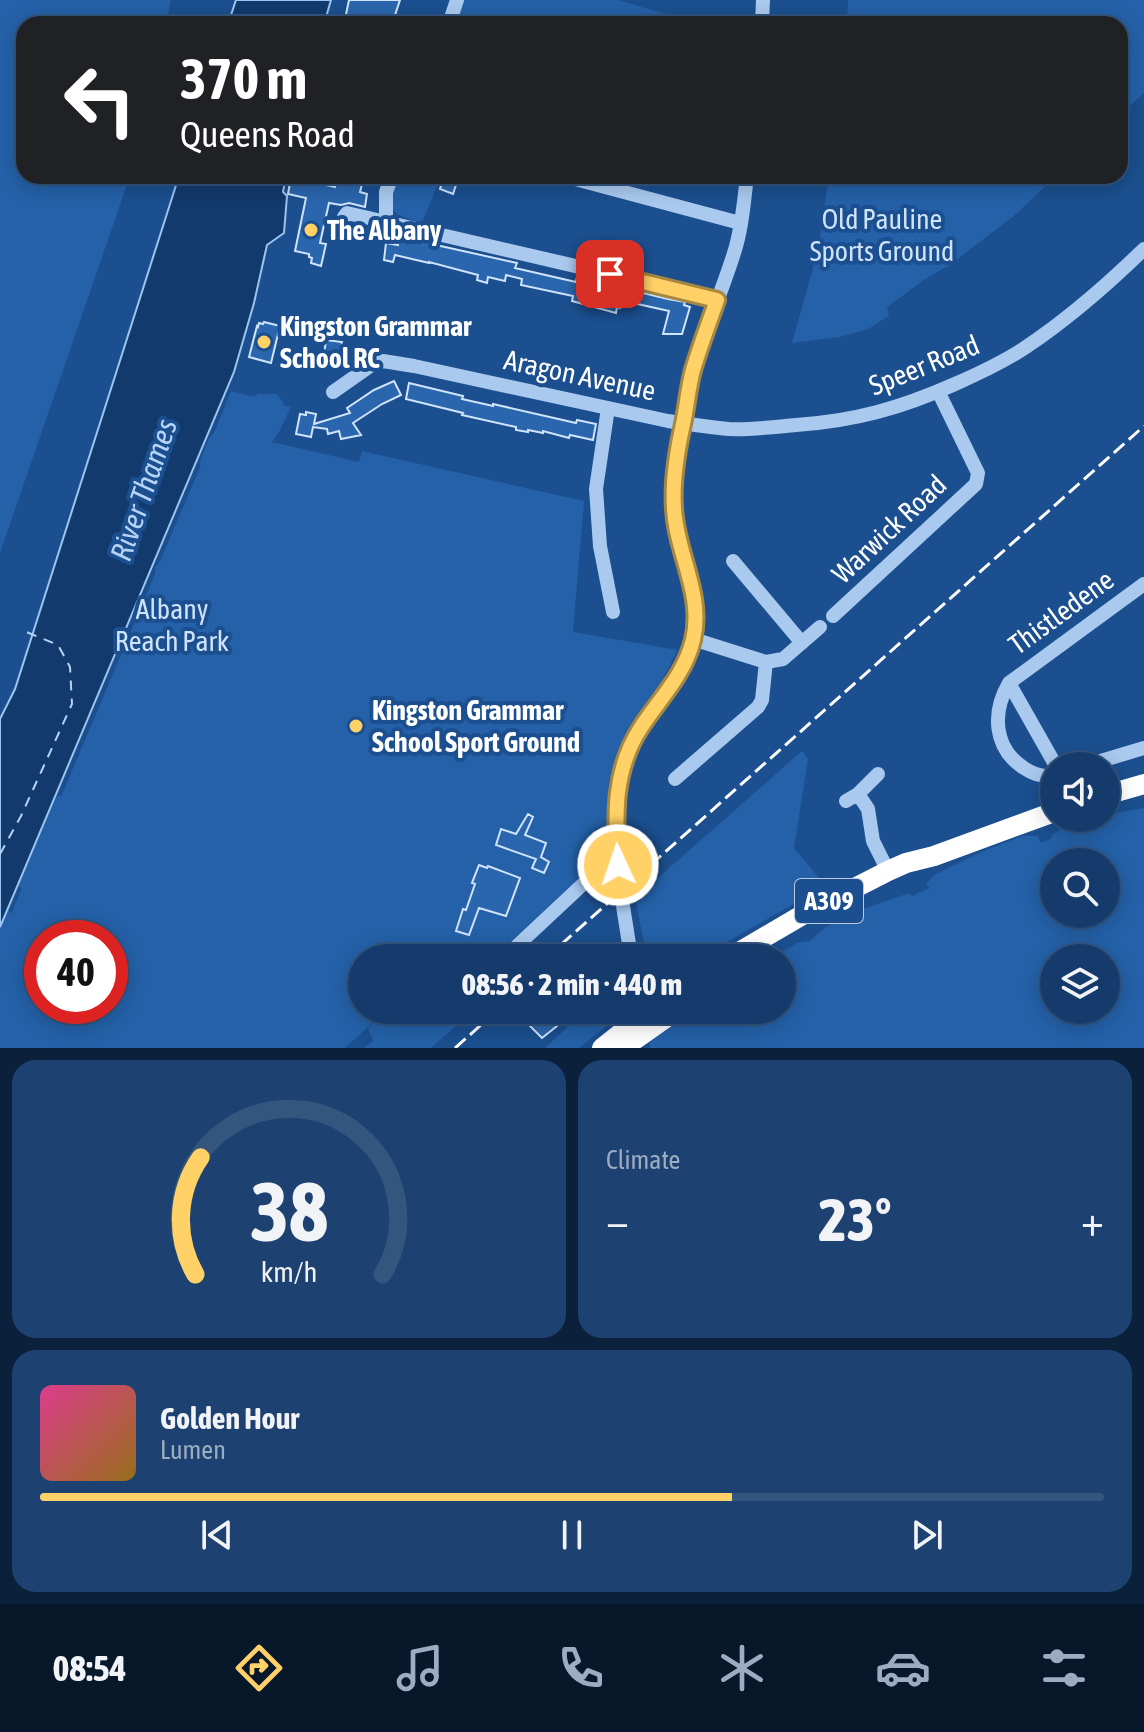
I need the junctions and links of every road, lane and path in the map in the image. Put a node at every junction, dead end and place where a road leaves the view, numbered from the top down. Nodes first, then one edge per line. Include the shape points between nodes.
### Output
1 (389, 184) edge
2 (594, 184) edge
3 (746, 184) edge
4 (344, 217) dead end
5 (386, 222) junction
6 (740, 223) junction
7 (1144, 249) edge
8 (717, 300) junction
9 (938, 391) junction
10 (333, 392) dead end
11 (608, 408) junction
12 (683, 423) junction
13 (733, 561) dead end
14 (1144, 584) edge
15 (613, 612) dead end
16 (833, 616) dead end
17 (820, 627) dead end
18 (693, 639) junction
19 (802, 643) junction
20 (766, 662) junction
21 (1009, 683) junction
22 (1144, 748) edge
23 (1048, 752) edge
24 (1120, 755) edge
25 (878, 774) dead end
26 (1040, 775) edge
27 (675, 779) dead end
28 (1144, 784) edge
29 (1120, 791) edge
30 (1040, 817) edge
31 (934, 856) junction
32 (618, 865) junction
33 (888, 871) junction
34 (519, 944) edge
35 (629, 944) edge
36 (753, 944) edge
37 (776, 944) edge
38 (649, 1024) edge
39 (631, 1033) edge
40 (602, 1048) edge

1 - 5 street
2 - 6 street
3 - 6 street
4 - 5 street via 347,213
5 - 8 street
6 - 8 street
7 - 9 street, Speer Road via 1028,346
8 - 12 street via 693,368
9 - 12 street, Speer Road via 859,418 815,424 730,429
9 - 16 street, Warwick Road via 978,473 976,484
10 - 11 street, Aragon Avenue via 383,361
11 - 12 street, Aragon Avenue
11 - 15 street via 596,489
12 - 18 street via 674,512 693,592
13 - 19 street
14 - 21 street, Thistledene
17 - 19 street
18 - 20 street
18 - 32 street via 672,687 631,744 620,775 615,815
19 - 20 street via 783,659
20 - 27 street via 758,707
21 - 23 street, Thistledene
21 - 26 street, Thistledene via 999,710 1000,740 1026,770
22 - 24 street
25 - 33 street via 852,797 868,809 873,841
28 - 29 highway
30 - 31 highway, A309
31 - 33 highway, A309
31 - 37 highway, A309
32 - 34 street via 597,871
32 - 35 street
33 - 36 highway, A309
38 - 39 highway
39 - 40 highway

